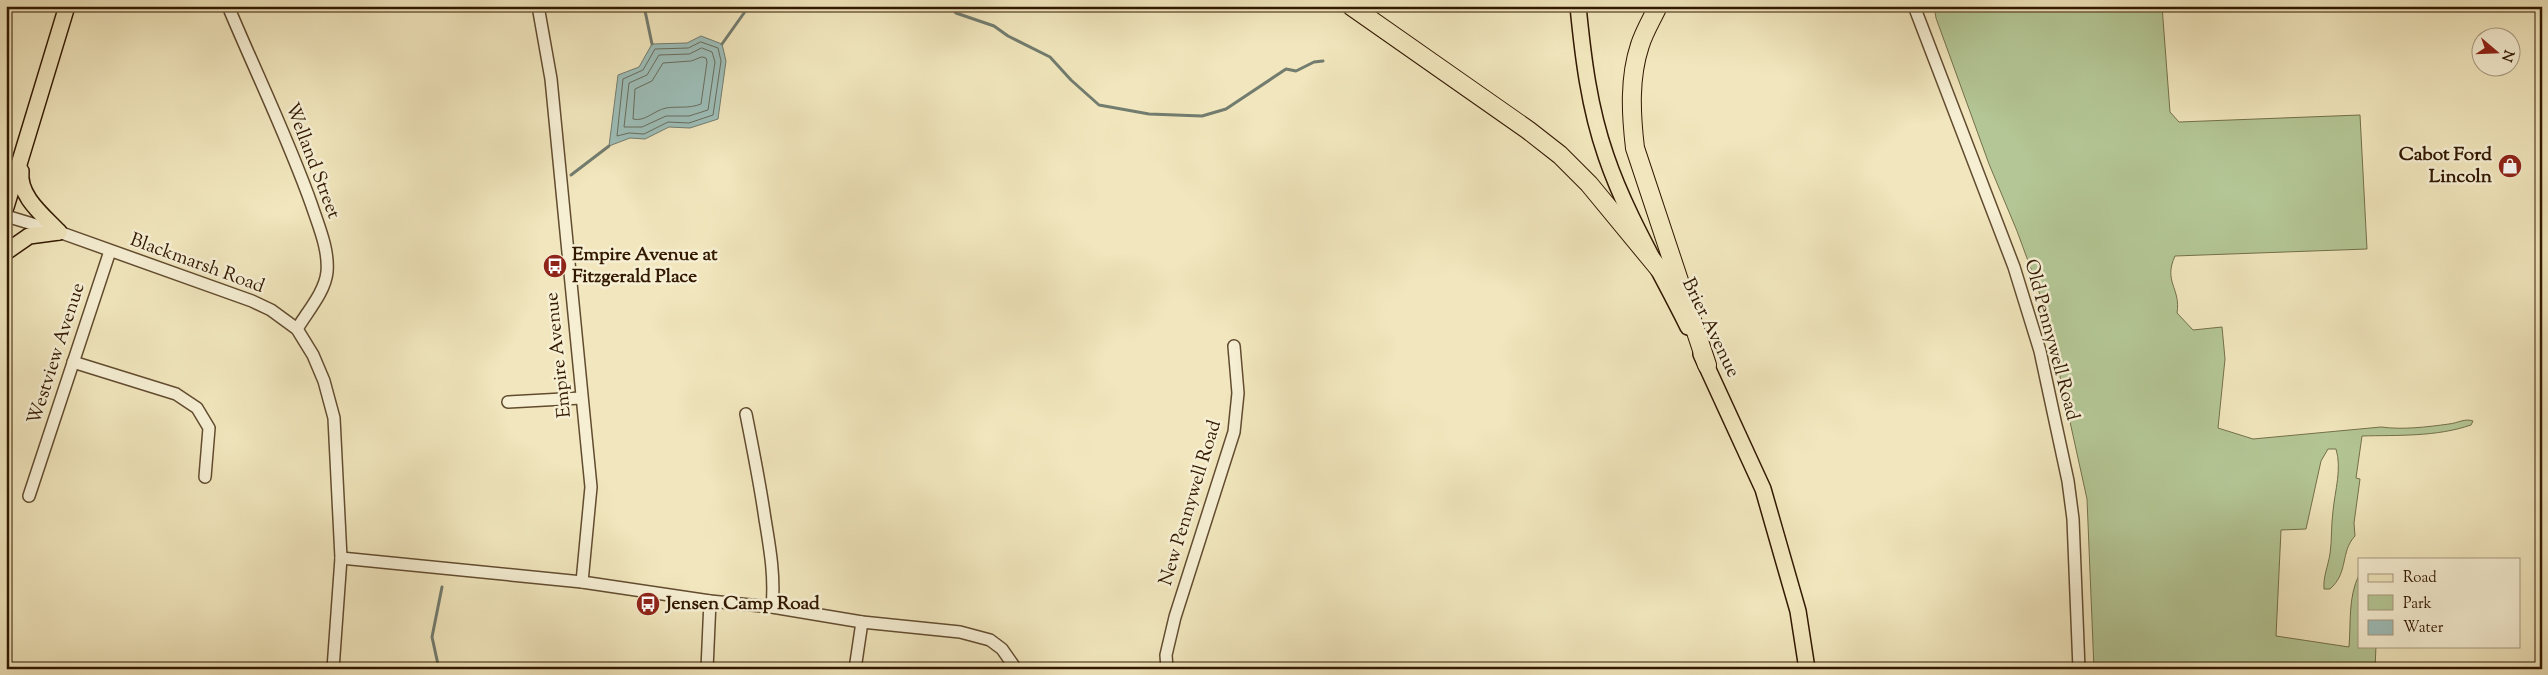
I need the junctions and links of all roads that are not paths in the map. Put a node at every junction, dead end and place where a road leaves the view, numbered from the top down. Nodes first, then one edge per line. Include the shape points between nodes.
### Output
1 (67, 6) edge
2 (228, 6) edge
3 (538, 6) edge
4 (1351, 6) edge
5 (1578, 6) edge
6 (1658, 6) edge
7 (1914, 6) edge
8 (23, 157) junction
9 (6, 176) edge
10 (6, 207) edge
11 (6, 216) edge
12 (58, 232) junction
13 (110, 251) junction
14 (6, 252) edge
15 (1660, 270) junction
16 (297, 329) junction
17 (1234, 346) dead end
18 (73, 362) junction
19 (1707, 365) junction
20 (581, 398) junction
21 (508, 402) dead end
22 (746, 414) dead end
23 (205, 477) dead end
24 (29, 496) dead end
25 (341, 558) junction
26 (582, 582) junction
27 (710, 601) junction
28 (772, 607) junction
29 (862, 622) junction
30 (333, 669) edge
31 (706, 669) edge
32 (855, 669) edge
33 (1016, 669) edge
34 (1167, 669) edge
35 (1807, 669) edge
36 (2079, 669) edge

1 - 8 main road
2 - 16 street, Welland Street via 279,121 324,245 327,272 324,283
3 - 20 street, Empire Avenue via 551,79
4 - 15 highway via 1560,155 1590,184
5 - 15 main road, Brier Avenue via 1590,103 1606,156 1623,199
6 - 19 highway via 1640,45 1634,79 1631,113 1635,148
7 - 36 street, Old Pennywell Road via 2014,267 2040,351 2073,519
8 - 9 main road
8 - 10 main road
8 - 12 main road via 21,175 24,192
11 - 12 street, Blackmarsh Road
12 - 13 street, Blackmarsh Road
12 - 14 main road via 29,236
13 - 16 street, Blackmarsh Road via 252,301 272,310
13 - 18 street, Westview Avenue
15 - 19 main road, Brier Avenue
16 - 25 street, Blackmarsh Road via 314,356 334,418
17 - 34 street, New Pennywell Road via 1238,393 1234,432 1175,617 1166,654
18 - 23 street via 176,394 197,408 209,428
18 - 24 street, Westview Avenue
19 - 35 main road, Brier Avenue via 1763,489 1798,611
20 - 21 street
20 - 26 street, Empire Avenue via 591,487
22 - 28 street via 771,559
25 - 26 street
25 - 30 street, Blackmarsh Road
26 - 27 street
27 - 28 street
27 - 31 street
28 - 29 street
29 - 32 street
29 - 33 street via 978,635 1002,649

